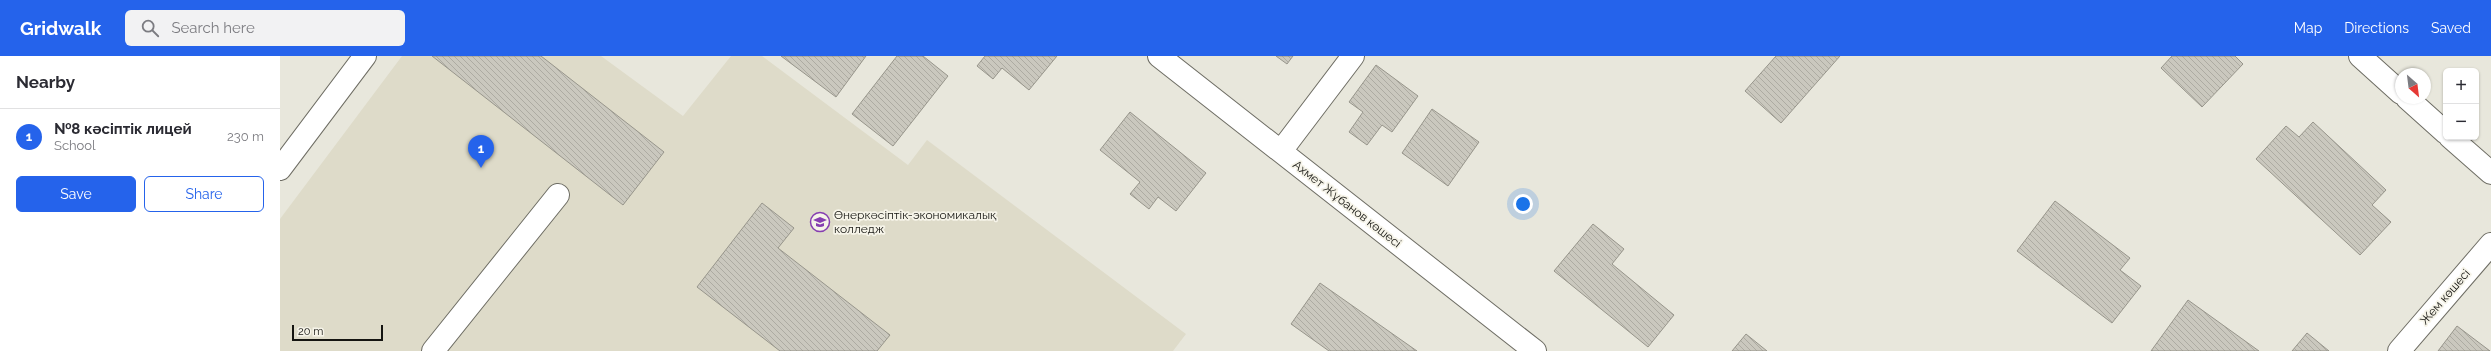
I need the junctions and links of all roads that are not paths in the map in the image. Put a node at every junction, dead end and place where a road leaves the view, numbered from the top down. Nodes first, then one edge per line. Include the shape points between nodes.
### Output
1 (366, 56) edge
2 (1159, 56) edge
3 (1353, 56) edge
4 (2360, 56) edge
5 (2395, 88) edge
6 (2414, 104) edge
7 (2443, 130) edge
8 (2453, 140) edge
9 (1281, 151) junction
10 (280, 169) edge
11 (2491, 174) edge
12 (558, 195) dead end
13 (2491, 244) edge
14 (433, 351) edge
15 (1535, 351) edge
16 (2399, 351) edge

1 - 10 street
2 - 9 street, Ахмет Жұбанов көшесі
3 - 9 street
4 - 5 street
6 - 7 street
8 - 11 street
9 - 15 street, Ахмет Жұбанов көшесі
12 - 14 street
13 - 16 street, Жем көшесі

